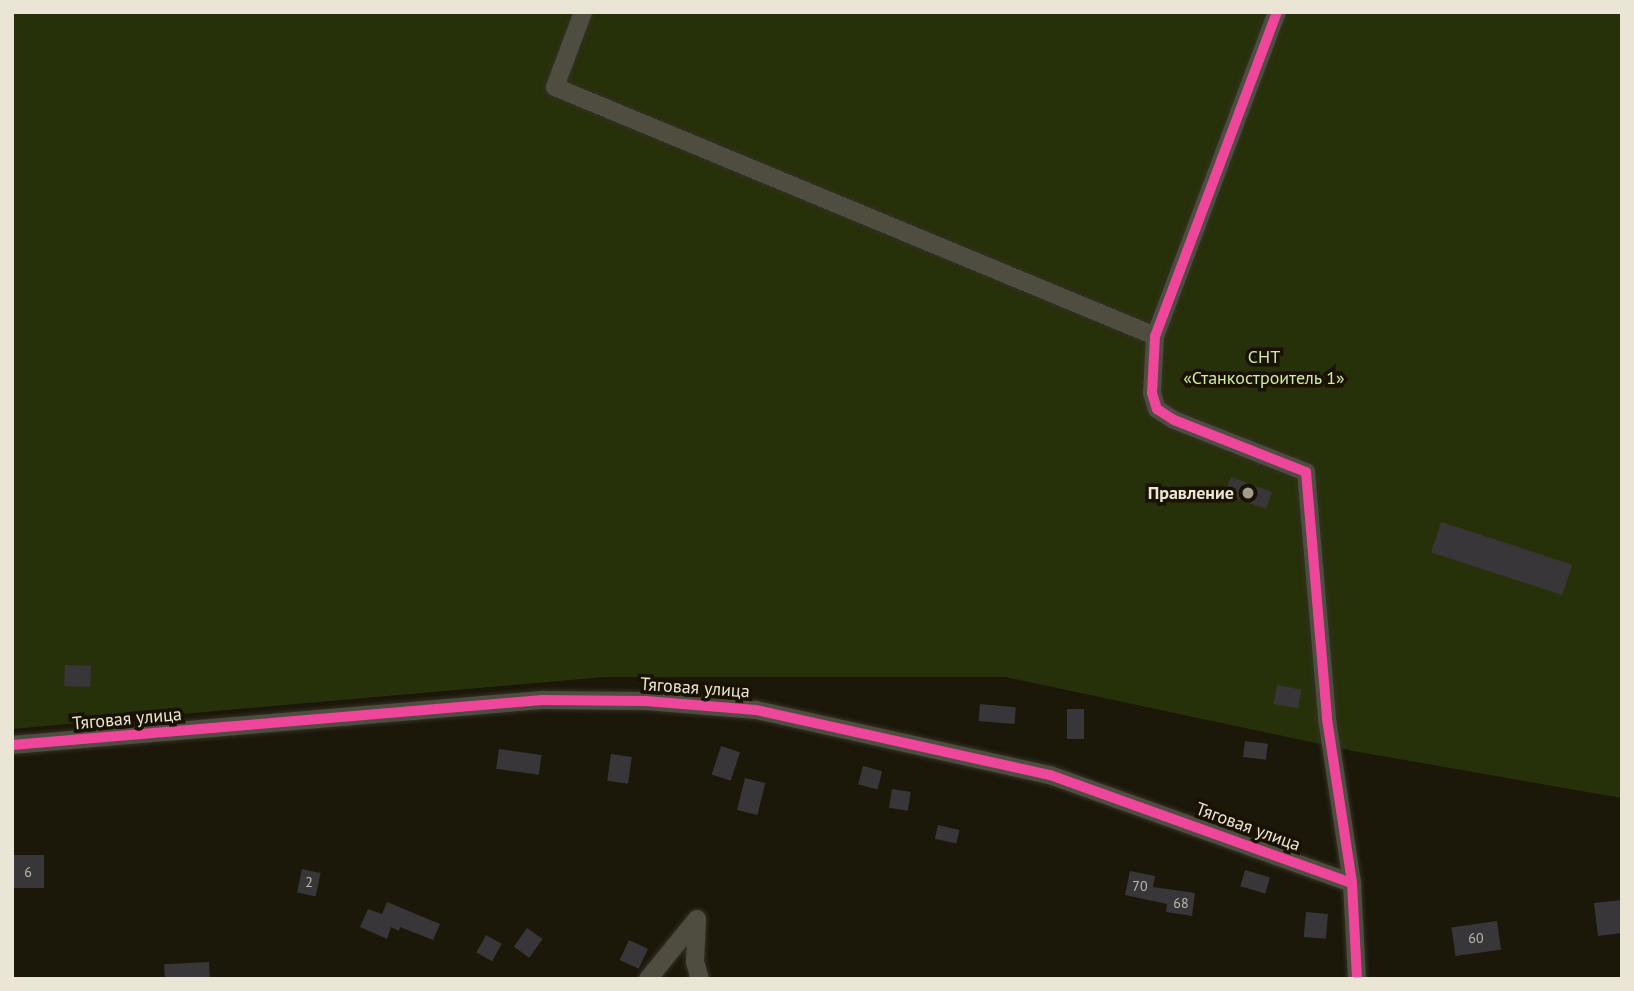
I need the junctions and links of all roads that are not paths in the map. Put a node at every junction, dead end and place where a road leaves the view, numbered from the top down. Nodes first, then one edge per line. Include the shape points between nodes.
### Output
1 (583, 12) edge
2 (1278, 12) edge
3 (1155, 336) junction
4 (12, 745) edge
5 (1352, 883) junction
6 (648, 979) edge
7 (699, 979) edge
8 (1357, 979) edge

1 - 3 street via 555,87
2 - 3 street
3 - 5 street via 1152,393 1157,409 1307,472 1327,719
4 - 5 street, Тяговая улица via 542,700 646,701 756,710 1050,775
5 - 8 street
6 - 7 street via 698,919 695,962

